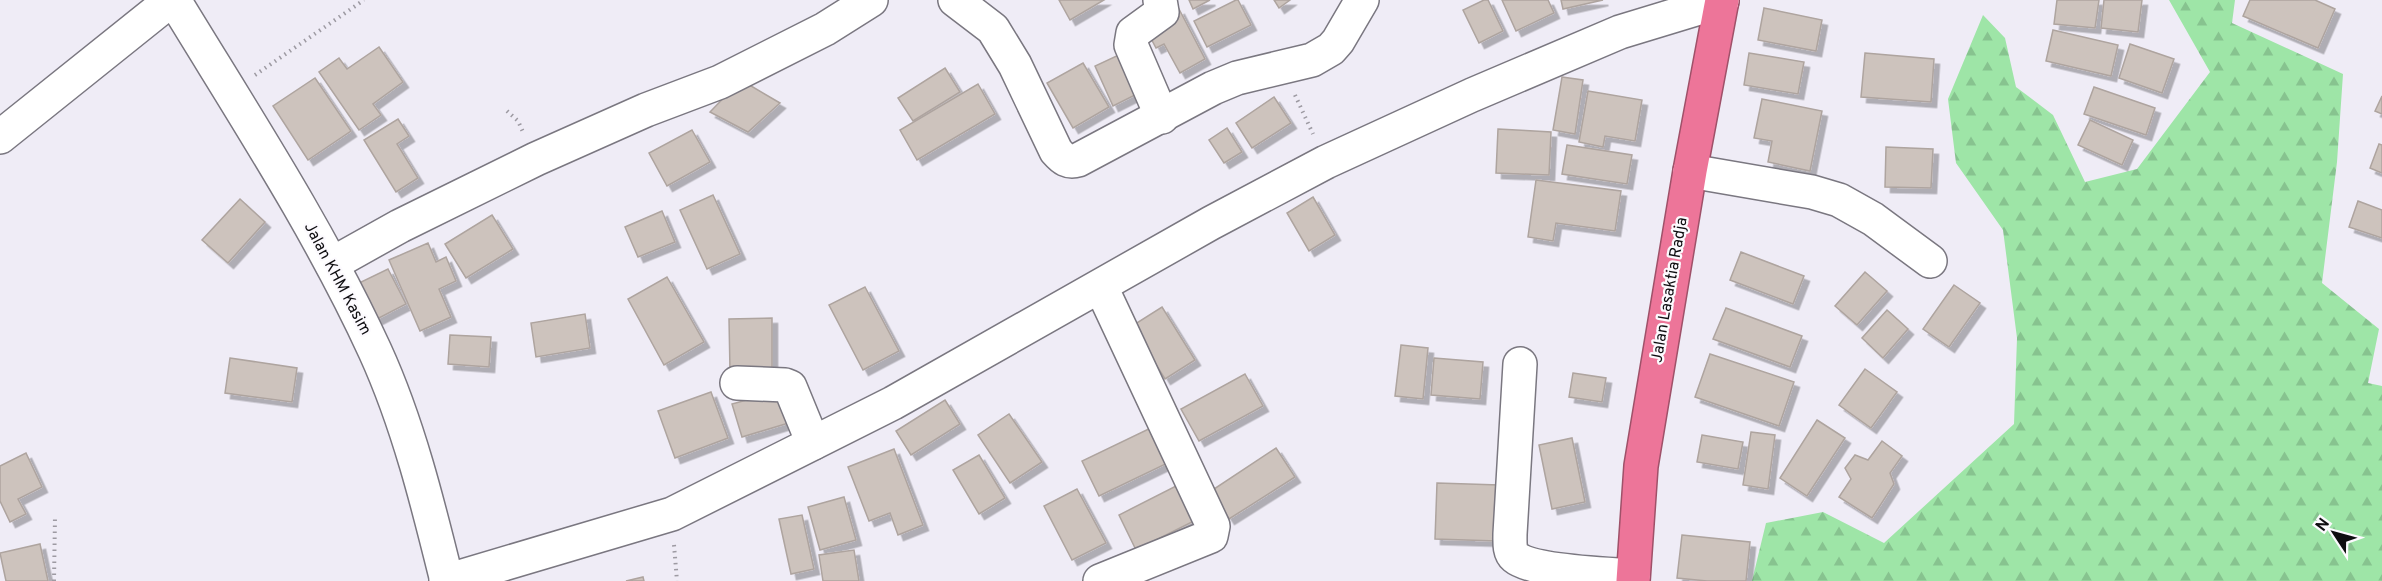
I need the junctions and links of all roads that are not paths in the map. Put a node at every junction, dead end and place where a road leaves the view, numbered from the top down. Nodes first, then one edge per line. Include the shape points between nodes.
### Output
1 (172, 0) edge
2 (871, 0) edge
3 (955, 0) edge
4 (1160, 0) edge
5 (1362, 0) edge
6 (1722, 1) edge
7 (1162, 117) junction
8 (0, 137) edge
9 (1690, 171) junction
10 (1930, 261) dead end
11 (332, 264) junction
12 (1101, 287) junction
13 (1520, 364) dead end
14 (736, 383) dead end
15 (813, 443) junction
16 (1633, 579) edge
17 (447, 581) edge
18 (1100, 581) edge

1 - 8 street
1 - 11 street, Jalan KHM Kasim
2 - 11 street via 825,29 720,82 646,110 527,164
3 - 7 street via 993,29 1063,159 1078,160
4 - 7 street via 1162,12 1133,33 1131,45
5 - 7 street via 1331,50 1312,60 1237,78
6 - 9 highway, Jalan Lasaktia Radja
6 - 12 street via 1620,32 1326,162
9 - 10 street via 1839,200 1873,219
9 - 16 highway, Jalan Lasaktia Radja via 1641,466
11 - 17 street, Jalan KHM Kasim via 376,353 403,425 424,488
12 - 15 street
12 - 18 street via 1213,526 1211,536
13 - 16 street via 1511,552 1525,562 1544,567
14 - 15 street via 790,387
15 - 17 street via 672,514

